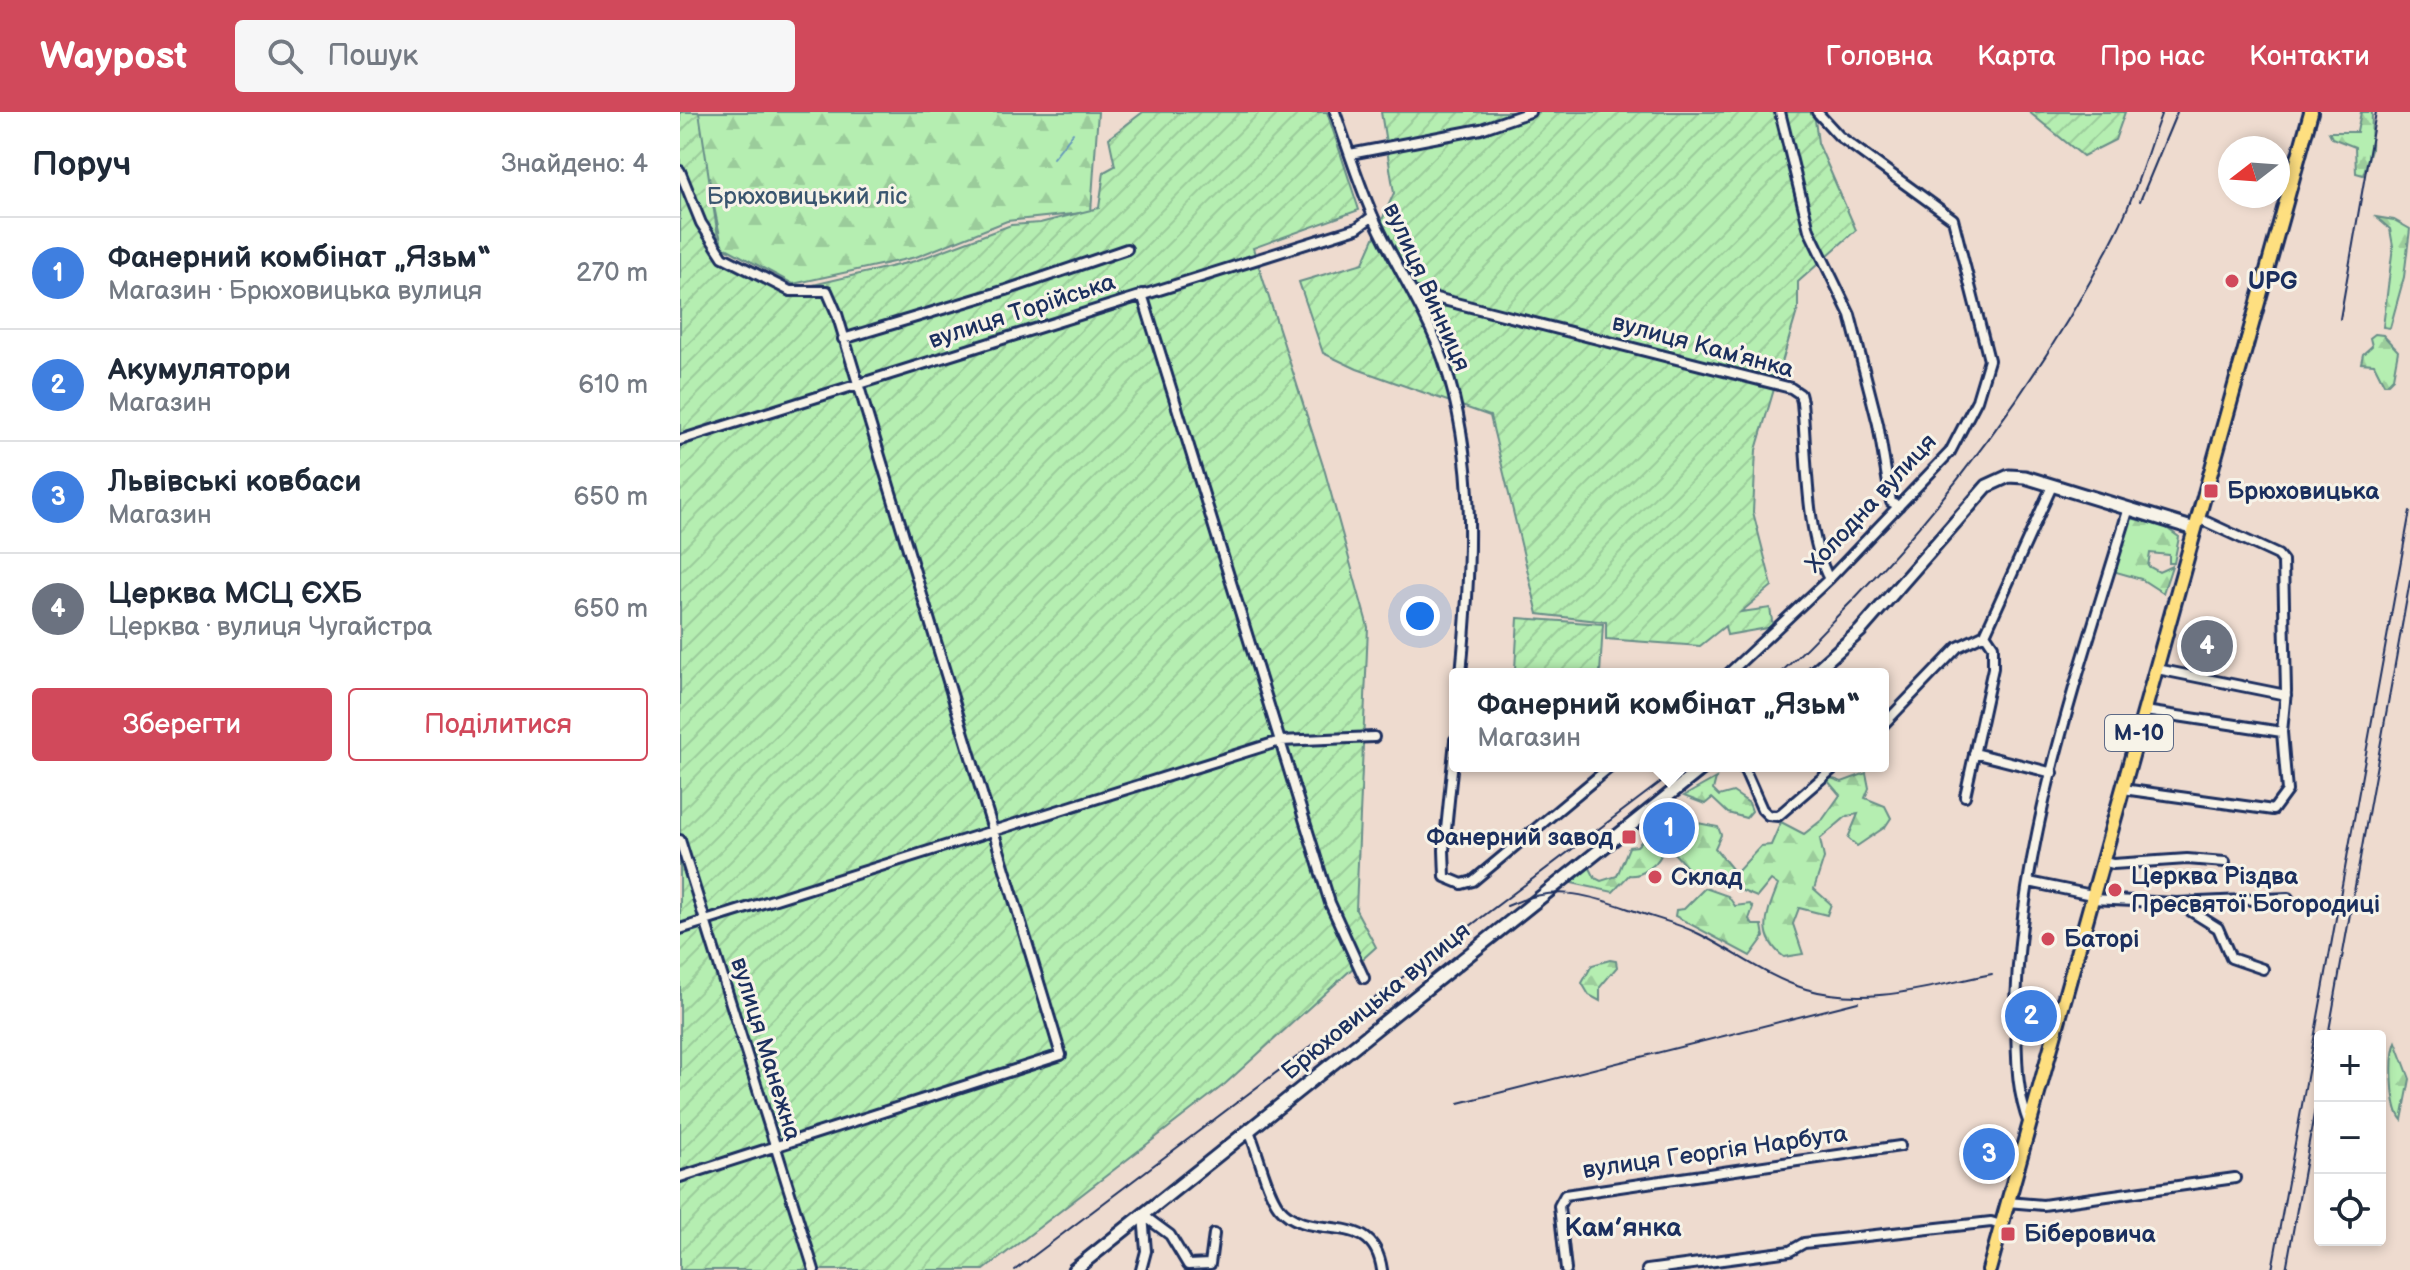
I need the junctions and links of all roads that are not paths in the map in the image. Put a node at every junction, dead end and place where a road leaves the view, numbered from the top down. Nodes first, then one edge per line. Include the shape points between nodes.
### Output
1 (1335, 112) edge
2 (1530, 112) edge
3 (1780, 112) edge
4 (1817, 112) edge
5 (2311, 112) edge
6 (1350, 154) junction
7 (680, 171) edge
8 (1373, 216) junction
9 (1127, 249) dead end
10 (1412, 292) junction
11 (1142, 294) junction
12 (843, 339) junction
13 (857, 384) junction
14 (680, 440) edge
15 (2052, 486) junction
16 (1899, 506) junction
17 (2128, 511) junction
18 (2196, 524) junction
19 (1829, 579) junction
20 (1985, 634) junction
21 (1461, 668) edge
22 (1734, 668) edge
23 (1819, 668) edge
24 (2157, 669) junction
25 (2286, 695) junction
26 (2145, 711) junction
27 (1889, 719) edge
28 (2282, 732) junction
29 (1374, 737) dead end
30 (1280, 741) junction
31 (1974, 753) junction
32 (1452, 772) edge
33 (1604, 772) edge
34 (1698, 772) edge
35 (1746, 772) edge
36 (1829, 772) edge
37 (2053, 773) junction
38 (2123, 789) junction
39 (1965, 796) dead end
40 (992, 831) junction
41 (680, 840) edge
42 (2102, 861) junction
43 (2225, 862) dead end
44 (2029, 882) junction
45 (2092, 897) junction
46 (2288, 898) dead end
47 (2177, 903) junction
48 (705, 921) junction
49 (680, 929) edge
50 (2263, 969) dead end
51 (1364, 978) dead end
52 (2029, 1124) junction
53 (1249, 1131) junction
54 (1900, 1146) dead end
55 (776, 1147) junction
56 (680, 1177) edge
57 (2235, 1178) dead end
58 (2007, 1202) junction
59 (1143, 1215) junction
60 (2001, 1225) junction
61 (1214, 1234) dead end
62 (814, 1270) edge
63 (1074, 1270) edge
64 (1141, 1270) edge
65 (1382, 1270) edge
66 (1566, 1270) edge
67 (1647, 1270) edge
68 (1989, 1270) edge

1 - 6 street, вулиця Винниця
2 - 6 street via 1481,129
3 - 16 street via 1809,230 1850,315 1878,424 1891,502
4 - 16 street, Холодна вулиця via 1839,136 1953,219 1988,354 1977,400 1950,452
5 - 18 main road, М-10
6 - 8 street, вулиця Винниця
7 - 12 street via 701,223 723,257 790,291 827,291
8 - 10 street, вулиця Винниця
8 - 11 street, вулиця Торійська via 1357,228
9 - 12 street
10 - 19 street, вулиця Камʼянка via 1800,394 1807,481
10 - 21 street, вулиця Винниця via 1443,359 1463,444 1471,530
11 - 13 street, вулиця Торійська
11 - 30 street
12 - 13 street
13 - 14 street, вулиця Торійська
13 - 40 street
15 - 17 main road
15 - 20 street
15 - 23 main road via 2009,476 1987,486 1860,631
16 - 19 street, Холодна вулиця
17 - 18 main road
17 - 37 street
18 - 24 main road, М-10
18 - 25 street via 2283,561
19 - 22 street, Холодна вулиця
20 - 27 street via 1958,647
20 - 31 street via 1993,646 1993,668
24 - 25 street
24 - 26 main road, М-10
25 - 28 street
26 - 28 street
26 - 38 main road, М-10
28 - 38 street via 2287,791 2273,810
29 - 30 street
30 - 40 street
30 - 51 street via 1330,903
31 - 37 street
31 - 39 street
32 - 33 street via 1445,877 1462,884 1473,881
34 - 53 main road, Брюховицька вулиця
35 - 36 street via 1762,809 1778,816
37 - 44 street
38 - 42 main road, М-10
40 - 48 street
40 - 55 street via 1061,1055
41 - 48 street, вулиця Манежна
42 - 43 street
42 - 45 main road, М-10
44 - 45 street
44 - 52 street via 2016,984 2017,1093
45 - 47 street
45 - 52 main road, М-10
46 - 47 street
47 - 50 street via 2218,928 2231,958
48 - 49 street
48 - 55 street, вулиця Манежна
52 - 58 main road, М-10
53 - 59 main road, Брюховицька вулиця
53 - 65 street via 1278,1206 1293,1219 1367,1236 1377,1246
54 - 66 street, вулиця Георгія Нарбута via 1565,1195 1559,1206
55 - 56 street
55 - 62 street, вулиця Манежна
57 - 58 street via 2043,1205
58 - 60 main road, М-10
59 - 61 street via 1170,1235 1188,1265 1210,1264
59 - 63 main road, Брюховицька вулиця
59 - 64 street via 1146,1251
60 - 67 street via 1921,1228
60 - 68 main road, М-10

